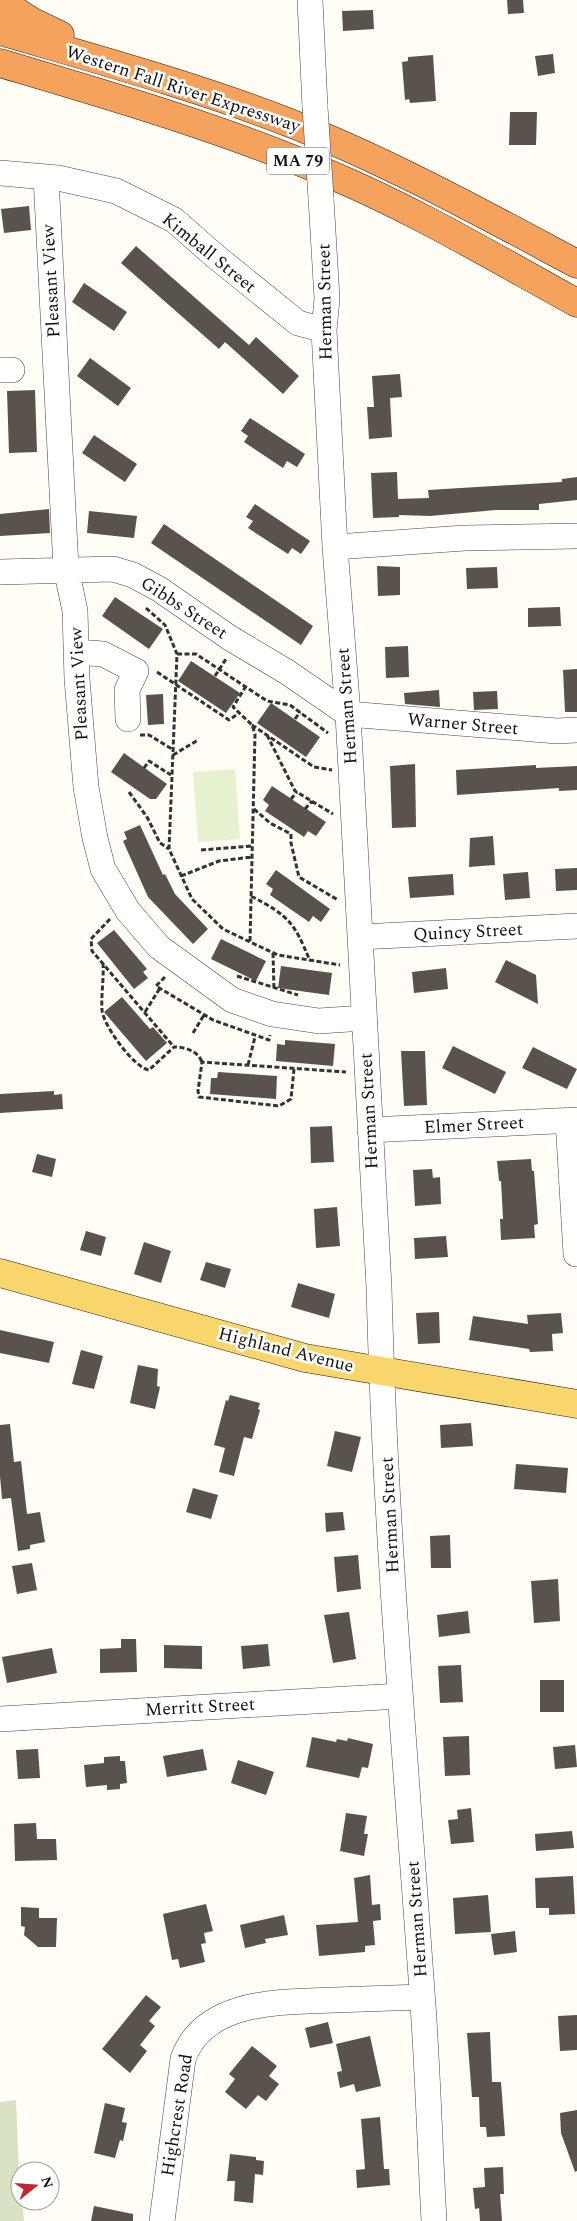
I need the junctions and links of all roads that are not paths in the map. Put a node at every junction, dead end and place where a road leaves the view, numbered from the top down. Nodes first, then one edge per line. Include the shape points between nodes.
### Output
1 (310, 0) edge
2 (0, 1) edge
3 (0, 31) edge
4 (0, 64) edge
5 (175, 84) junction
6 (0, 173) edge
7 (46, 177) junction
8 (577, 264) edge
9 (577, 303) edge
10 (324, 330) junction
11 (577, 536) edge
12 (335, 547) junction
13 (66, 568) junction
14 (0, 572) edge
15 (76, 652) junction
16 (342, 724) junction
17 (132, 727) road end
18 (577, 730) edge
19 (577, 926) edge
20 (360, 937) junction
21 (364, 1018) junction
22 (572, 1120) edge
23 (370, 1130) junction
24 (576, 1254) dead end
25 (0, 1273) edge
26 (381, 1372) junction
27 (577, 1404) edge
28 (400, 1696) junction
29 (0, 1719) edge
30 (422, 1997) junction
31 (162, 2221) edge
32 (434, 2221) edge

1 - 10 street, Herman Street, bridge via 327,299
2 - 5 highway via 49,30
3 - 5 highway, Western Fall River Expressway / MA 79
4 - 9 highway, Western Fall River Expressway / MA 79 via 204,125 331,174 419,216
5 - 8 highway, Western Fall River Expressway / MA 79 via 326,138
6 - 7 street, Kimball Street
7 - 10 street, Kimball Street via 116,191 174,220 298,323
7 - 13 street, Pleasant View
10 - 12 street, Herman Street
11 - 12 street via 465,538
12 - 16 street, Herman Street
13 - 14 street, Gibbs Street
13 - 15 street, Pleasant View via 75,610
13 - 16 street, Gibbs Street via 113,569 159,589
15 - 17 street via 103,654 136,671 127,690
15 - 21 street, Pleasant View via 86,787 95,838 103,869 128,911 159,947 232,1000 272,1014 319,1021
16 - 18 street, Warner Street via 557,732
16 - 20 street, Herman Street
19 - 20 street, Quincy Street
20 - 21 street, Herman Street
21 - 23 street, Herman Street
22 - 23 street, Elmer Street
22 - 24 street
23 - 26 street, Herman Street
25 - 26 main road, Highland Avenue via 305,1358
26 - 27 main road, Highland Avenue
26 - 28 street, Herman Street
28 - 29 street, Merritt Street
28 - 30 street, Herman Street
30 - 31 street, Highcrest Road via 262,2004 230,2014 201,2032 187,2048 183,2059
30 - 32 street, Herman Street

